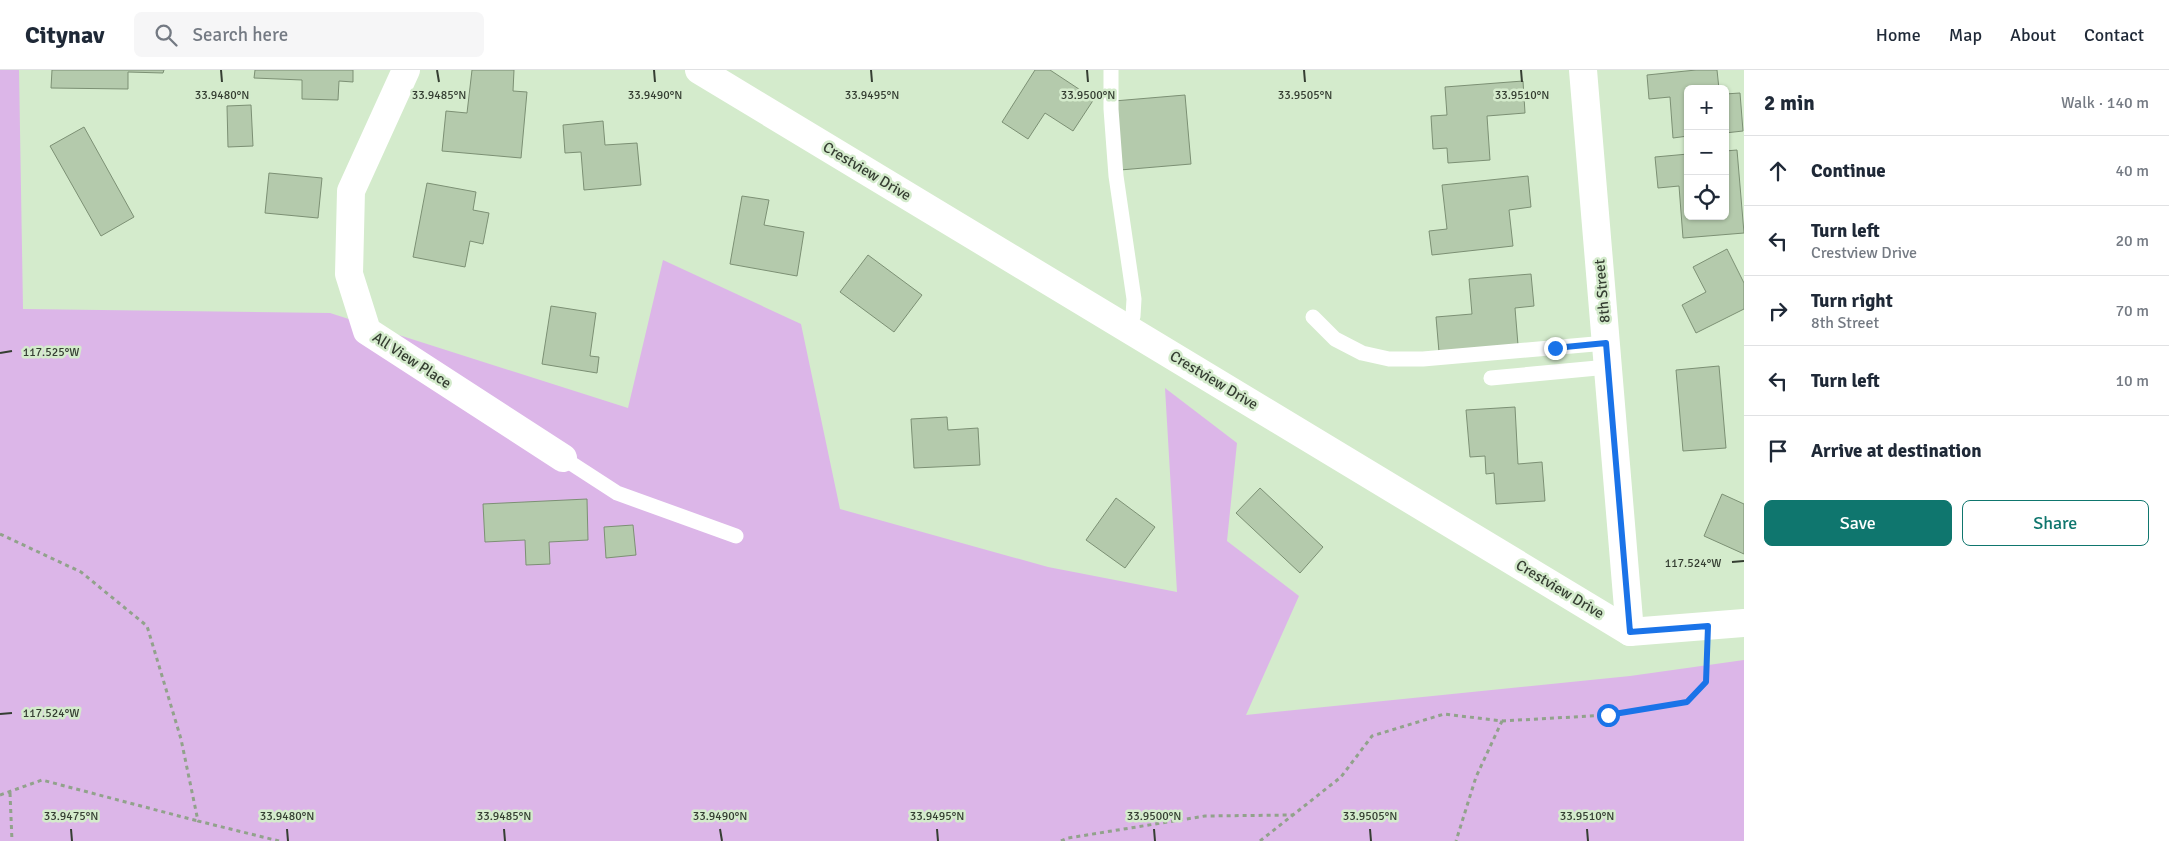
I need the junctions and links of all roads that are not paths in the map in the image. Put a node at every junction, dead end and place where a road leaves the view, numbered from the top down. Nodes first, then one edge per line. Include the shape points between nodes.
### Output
1 (406, 70) edge
2 (700, 70) edge
3 (1112, 70) edge
4 (1583, 70) edge
5 (1313, 317) dead end
6 (1129, 329) junction
7 (1607, 355) junction
8 (1491, 378) dead end
9 (563, 458) joint
10 (736, 536) dead end
11 (1744, 623) edge
12 (1630, 632) junction

1 - 9 street, All View Place via 350,191 349,274 367,331
2 - 6 street, Crestview Drive
3 - 6 lane via 1116,176 1134,299
4 - 7 street, 8th Street
5 - 7 lane via 1335,339 1362,353 1389,359
6 - 12 street, Crestview Drive
7 - 8 lane
7 - 12 street, 8th Street
9 - 10 lane via 616,493
11 - 12 street

